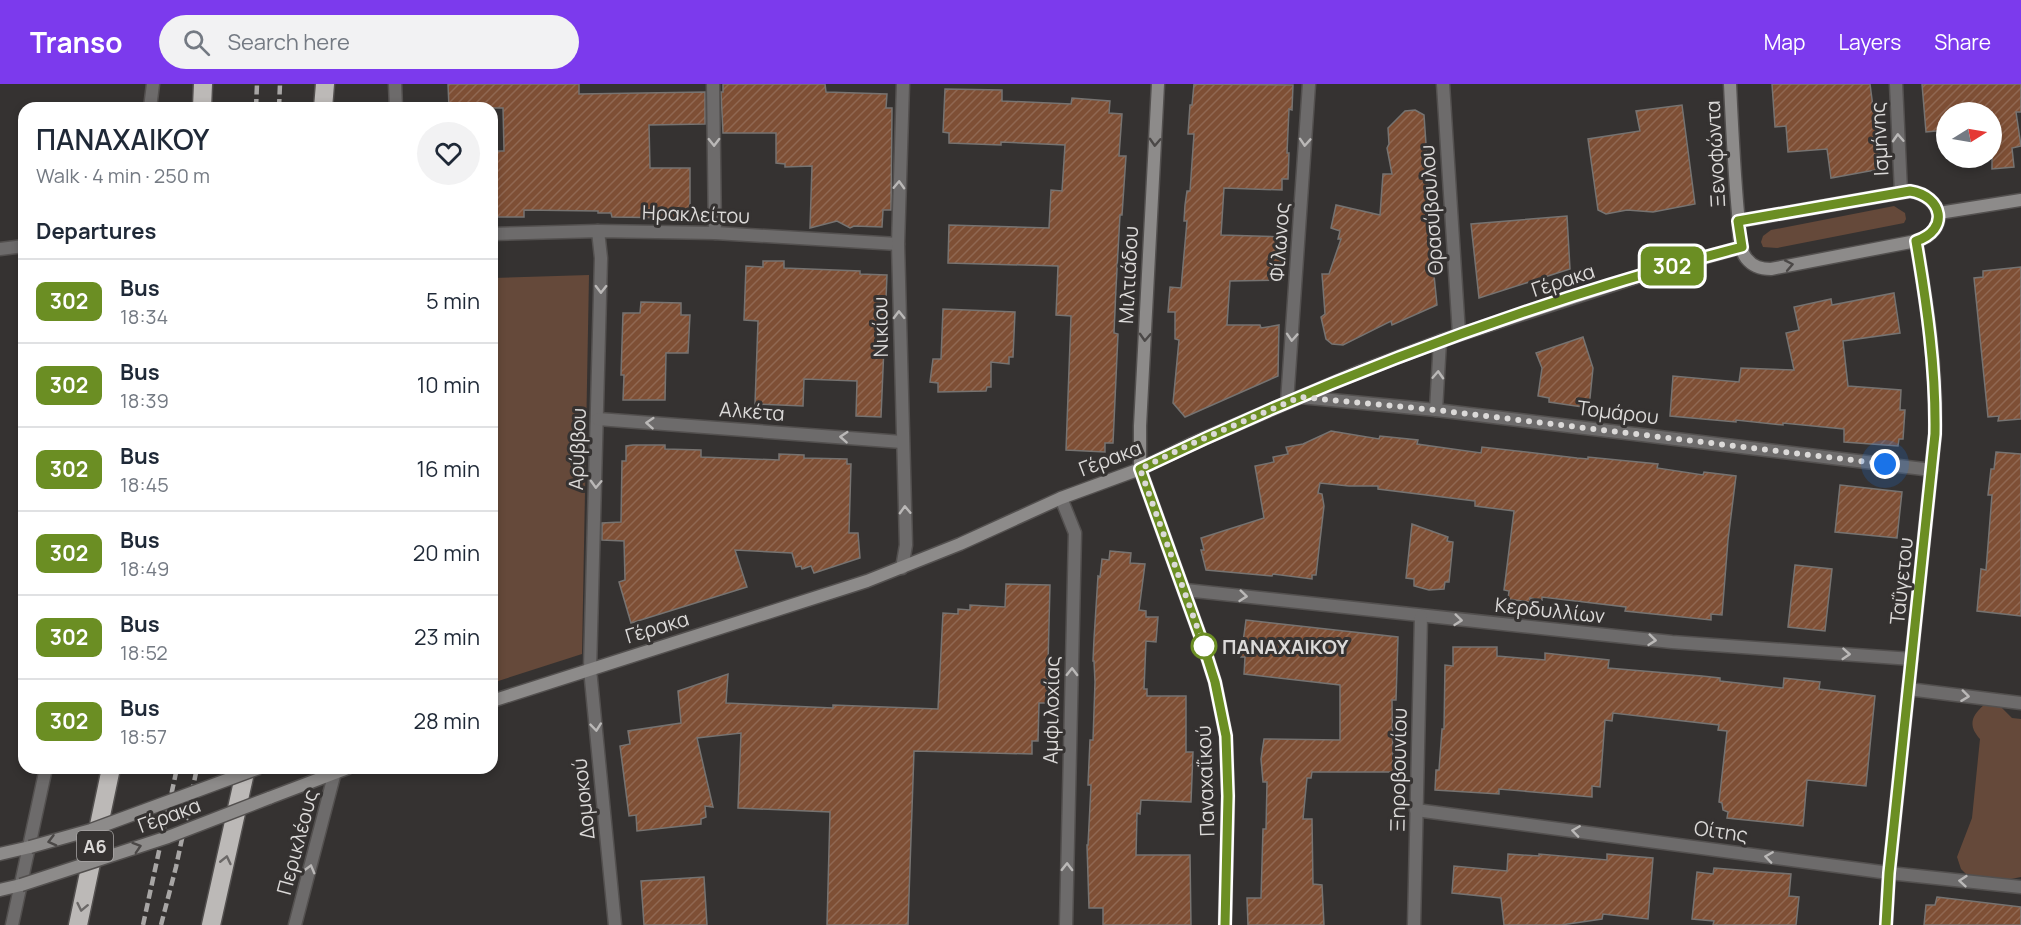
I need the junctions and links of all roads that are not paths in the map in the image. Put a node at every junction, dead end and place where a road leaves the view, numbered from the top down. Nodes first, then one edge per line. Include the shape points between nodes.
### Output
1 (153, 84) edge
2 (203, 84) edge
3 (325, 84) edge
4 (395, 84) edge
5 (713, 84) edge
6 (903, 84) edge
7 (1158, 84) edge
8 (1309, 84) edge
9 (1443, 84) edge
10 (1730, 84) edge
11 (1896, 84) edge
12 (151, 102) edge
13 (202, 102) edge
14 (324, 102) edge
15 (396, 102) edge
16 (1901, 192) junction
17 (2021, 200) edge
18 (1939, 213) junction
19 (1738, 221) junction
20 (598, 231) junction
21 (715, 233) junction
22 (498, 234) edge
23 (1916, 241) junction
24 (898, 244) junction
25 (18, 247) edge
26 (1742, 247) junction
27 (0, 249) edge
28 (1459, 334) junction
29 (1440, 341) junction
30 (1300, 397) junction
31 (1287, 402) junction
32 (1436, 410) junction
33 (598, 419) junction
34 (902, 442) junction
35 (1140, 469) junction
36 (1932, 470) junction
37 (1061, 498) junction
38 (902, 568) junction
39 (1185, 590) junction
40 (1421, 616) junction
41 (1912, 659) junction
42 (590, 669) junction
43 (1908, 689) junction
44 (498, 699) edge
45 (2021, 703) edge
46 (45, 774) edge
47 (110, 774) edge
48 (243, 774) edge
49 (245, 774) edge
50 (328, 774) edge
51 (335, 774) edge
52 (1416, 810) junction
53 (30, 847) junction
54 (0, 854) edge
55 (1889, 873) junction
56 (21, 885) junction
57 (2021, 887) edge
58 (0, 890) edge
59 (12, 925) edge
60 (78, 925) edge
61 (211, 925) edge
62 (295, 925) edge
63 (615, 925) edge
64 (1066, 925) edge
65 (1225, 925) edge
66 (1414, 925) edge
67 (1886, 925) edge

1 - 12 street
2 - 13 highway
3 - 14 highway
4 - 15 street
5 -> 21 street
24 -> 6 street, Νικίου
7 -> 35 street, Μιλτιάδου
8 -> 31 street, Φίλωνος
9 - 28 street, Θρασύβουλου
10 - 19 street, Ξενοφώντα
16 -> 11 street, Ισμήνης
16 - 18 street via 1928,196
16 - 19 street
17 - 18 street
18 - 23 street via 1932,232
19 - 26 street
20 - 21 street, Ηρακλείτου
20 - 22 street, Ηρακλείτου
20 -> 33 street, Αρύββου
21 - 24 street, Ηρακλείτου
26 -> 23 street via 1746,258 1762,269
23 - 36 street, Ταΰγετου via 1934,357
34 -> 24 street, Νικίου
25 - 27 street
26 - 28 street, Γέρακα
28 - 29 street, Γέρακα
29 - 30 street, Γέρακα
32 -> 29 street
30 - 31 street, Γέρακα
30 - 32 street, Τομάρου
31 - 35 street, Γέρακα
32 - 36 street, Τομάρου
34 -> 33 street, Αλκέτα
33 -> 42 street, Αρύββου
38 -> 34 street, Νικίου via 906,545
35 - 37 street, Γέρακα
35 - 39 street, Παναχαΐκού
36 - 41 street, Ταΰγετου
37 - 38 street, Γέρακα
64 -> 37 street, Αμφιλοχίας via 1075,533
38 - 42 street, Γέρακα
39 -> 40 street, Κερδυλλίων
39 - 65 street, Παναχαΐκού via 1215,682 1226,736
40 -> 41 street, Κερδυλλίων via 1672,642
40 - 52 street, Ξηροβουνίου
41 - 43 street, Ταΰγετου
42 - 44 street, Γέρακα
42 -> 63 street, Δομοκού
43 -> 45 street
43 - 55 street, Ταΰγετου
46 - 53 street
47 -> 60 highway, Α6
48 -> 53 street, Γέρακα, bridge via 92,830
61 -> 49 highway
56 -> 50 street, Γέρακα, bridge via 168,837
62 -> 51 street, Περικλέους
55 -> 52 street, Οίτης
52 - 66 street, Ξηροβουνίου
53 - 54 street, Γέρακα
53 - 56 street
57 -> 55 street, Οίτης
55 - 67 street, Ταΰγετου
56 - 58 street, Γέρακα
56 - 59 street

